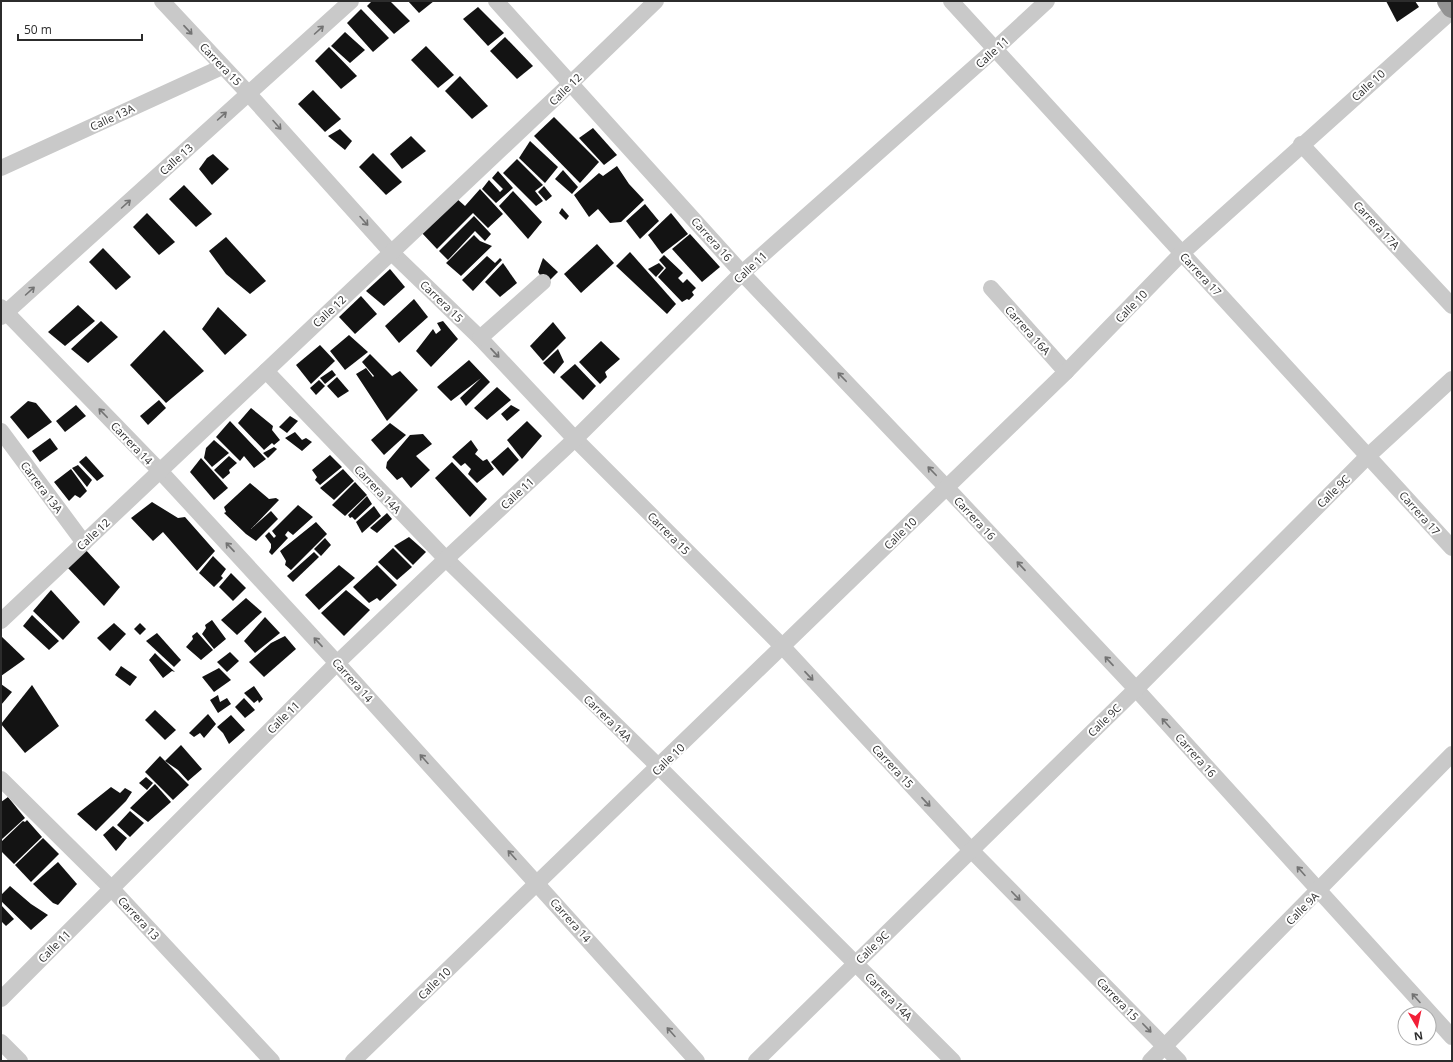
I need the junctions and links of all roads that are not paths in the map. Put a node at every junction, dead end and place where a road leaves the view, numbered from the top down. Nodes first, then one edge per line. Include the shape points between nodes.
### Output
1 (162, 1) edge
2 (351, 1) edge
3 (496, 1) edge
4 (656, 1) edge
5 (950, 1) edge
6 (1047, 1) edge
7 (1448, 1) edge
8 (1452, 7) edge
9 (1452, 11) edge
10 (995, 50) junction
11 (222, 67) junction
12 (571, 83) junction
13 (248, 93) junction
14 (1301, 144) junction
15 (1, 168) edge
16 (391, 252) junction
17 (1182, 253) junction
18 (742, 273) junction
19 (543, 282) dead end
20 (991, 288) dead end
21 (1452, 306) edge
22 (3, 312) edge
23 (480, 338) junction
24 (266, 371) junction
25 (1066, 372) junction
26 (1452, 379) edge
27 (1, 431) edge
28 (575, 439) junction
29 (1368, 456) junction
30 (160, 471) junction
31 (947, 488) junction
32 (84, 543) junction
33 (1452, 548) edge
34 (446, 559) junction
35 (1, 621) edge
36 (783, 647) junction
37 (337, 663) junction
38 (1136, 690) junction
39 (1452, 754) edge
40 (659, 767) junction
41 (1, 779) edge
42 (972, 850) junction
43 (538, 884) junction
44 (111, 888) junction
45 (1319, 891) junction
46 (856, 963) junction
47 (1, 999) edge
48 (1452, 1037) edge
49 (1, 1042) edge
50 (1164, 1047) junction
51 (20, 1061) edge
52 (272, 1061) edge
53 (353, 1061) edge
54 (697, 1061) edge
55 (756, 1061) edge
56 (953, 1061) edge
57 (1150, 1061) edge
58 (1179, 1061) edge

1 -> 11 street, Carrera 15
13 -> 2 street, Calle 13
3 - 12 street, Carrera 16
4 - 12 street, Calle 12
5 - 10 street, Carrera 17
6 - 10 street, Calle 11
7 - 8 highway
9 - 14 street, Calle 10
10 - 17 street, Carrera 17
10 - 18 street, Calle 11
11 - 13 street, Carrera 15
11 - 15 street, Calle 13A
12 - 16 street, Calle 12
12 - 18 street, Carrera 16
13 -> 16 street, Carrera 15
22 -> 13 street, Calle 13
14 - 17 street, Calle 10
14 - 21 street, Carrera 17A
16 - 23 street, Carrera 15
16 - 24 street, Calle 12
17 - 25 street, Calle 10
17 - 29 street, Carrera 17
18 - 28 street, Calle 11
31 -> 18 street, Carrera 16
19 - 23 street
20 - 25 street, Carrera 16A
30 -> 22 street, Carrera 14
23 -> 28 street, Carrera 15
24 - 30 street, Calle 12
24 - 34 street, Carrera 14A
25 - 31 street, Calle 10
26 - 29 street, Calle 9C
27 - 32 street, Carrera 13A
28 - 34 street, Calle 11
28 - 36 street, Carrera 15
29 - 33 street, Carrera 17
29 - 38 street, Calle 9C
30 - 32 street, Calle 12
37 -> 30 street, Carrera 14
31 - 36 street, Calle 10
38 -> 31 street, Carrera 16
32 - 35 street, Calle 12
34 - 37 street, Calle 11
34 - 40 street, Carrera 14A
36 - 40 street, Calle 10
36 -> 42 street, Carrera 15
43 -> 37 street, Carrera 14
37 - 44 street, Calle 11
38 - 42 street, Calle 9C
45 -> 38 street, Carrera 16
39 - 45 street, Calle 9A
40 - 43 street, Calle 10
40 - 46 street, Carrera 14A
41 - 44 street, Carrera 13
42 - 46 street, Calle 9C
42 -> 50 street, Carrera 15
43 - 53 street, Calle 10
54 -> 43 street, Carrera 14
44 - 47 street, Calle 11
44 - 52 street, Carrera 13
48 -> 45 street, Carrera 16
45 - 50 street, Calle 9A
46 - 55 street, Calle 9C
46 - 56 street, Carrera 14A
49 - 51 street
50 - 57 street, Calle 9A
50 - 58 street, Carrera 15

